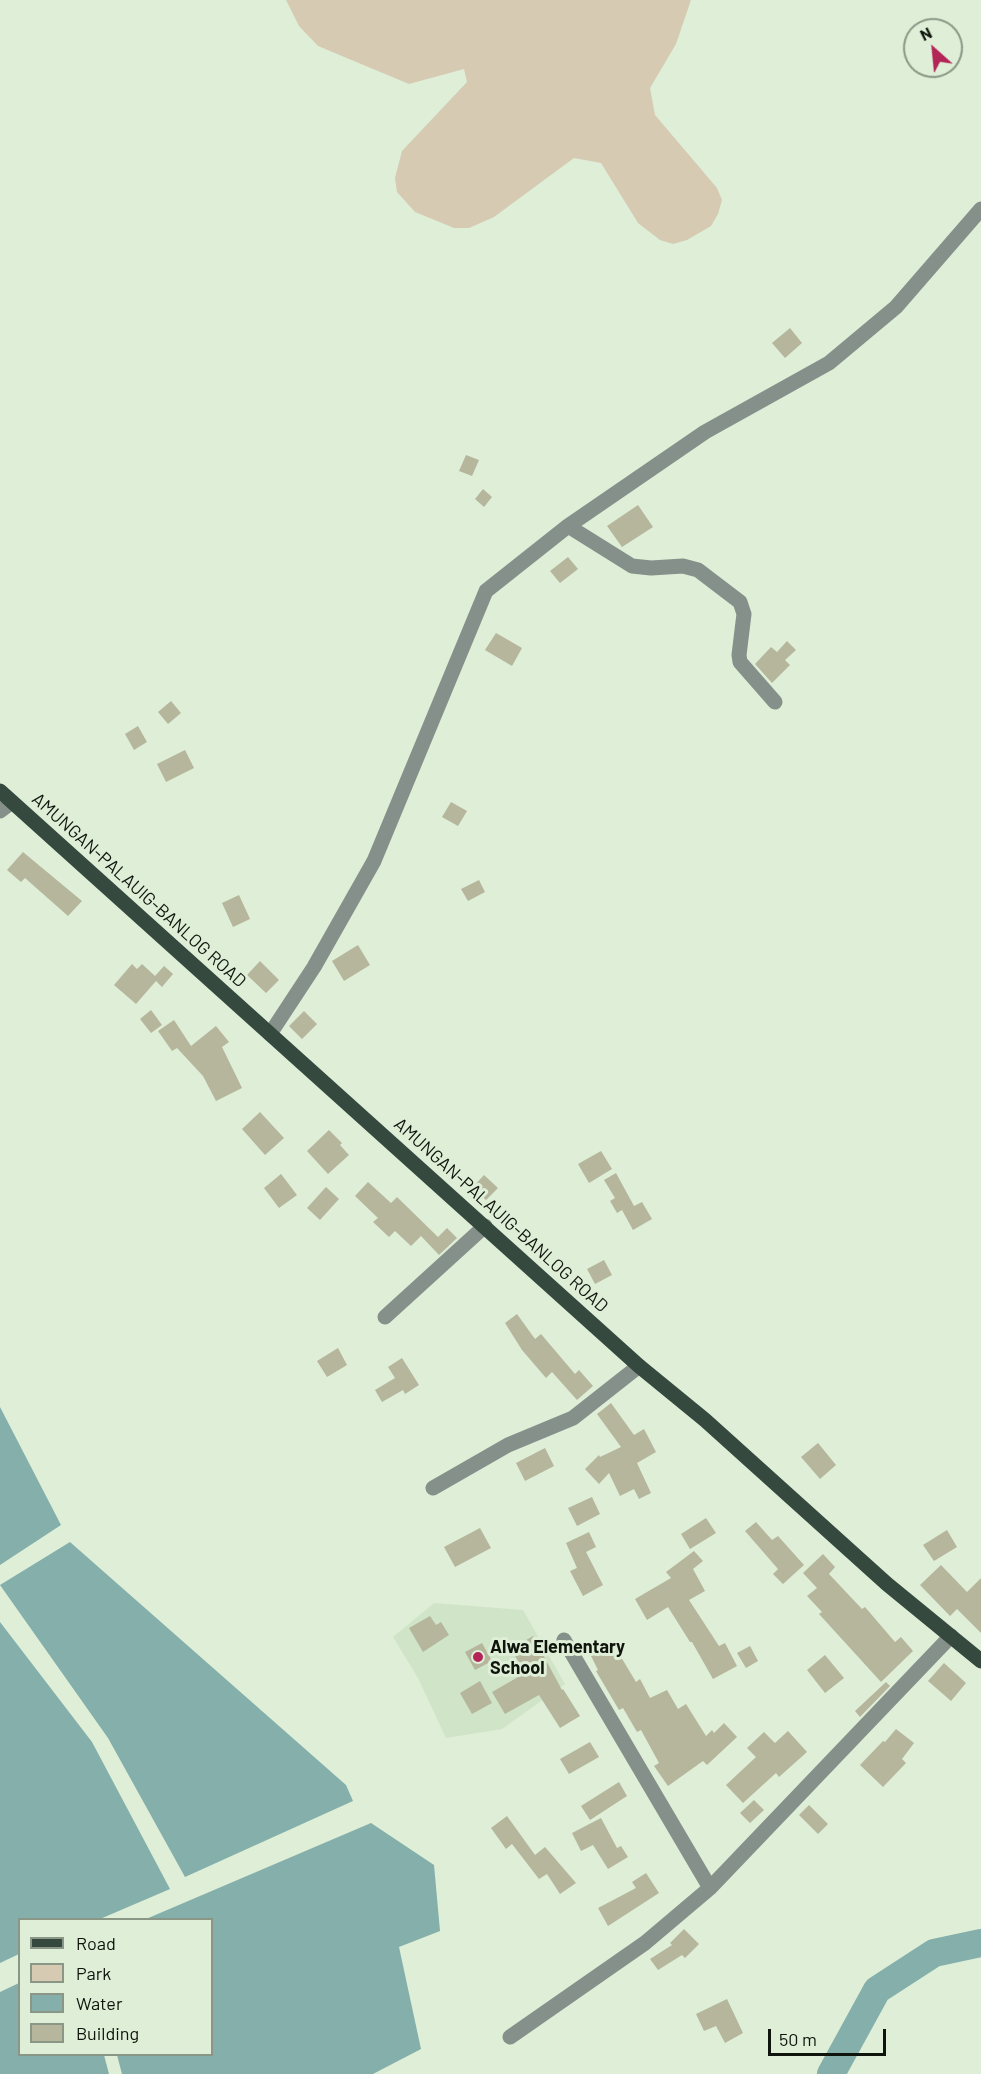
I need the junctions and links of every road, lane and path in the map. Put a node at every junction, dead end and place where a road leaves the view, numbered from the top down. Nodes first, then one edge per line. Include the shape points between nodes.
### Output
1 (981, 209) edge
2 (568, 526) junction
3 (776, 702) dead end
4 (0, 791) edge
5 (6, 806) edge
6 (270, 1034) junction
7 (485, 1226) junction
8 (385, 1317) dead end
9 (639, 1366) junction
10 (433, 1488) dead end
11 (951, 1636) junction
12 (564, 1640) dead end
13 (981, 1661) edge
14 (710, 1888) junction
15 (510, 2037) dead end

1 - 2 street via 896,307 829,363 705,432
2 - 3 street via 632,566 683,566 699,570 740,602 744,614 740,662
2 - 6 street via 486,591 374,861 314,967
4 - 5 main road, AMUNGAN-PALAUIG-BANLOG ROAD
5 - 6 main road, AMUNGAN-PALAUIG-BANLOG ROAD
6 - 7 main road, AMUNGAN-PALAUIG-BANLOG ROAD
7 - 8 street
7 - 9 main road, AMUNGAN-PALAUIG-BANLOG ROAD
9 - 10 street via 573,1418 508,1445
9 - 11 main road, AMUNGAN-PALAUIG-BANLOG ROAD
11 - 13 main road, AMUNGAN-PALAUIG-BANLOG ROAD
11 - 14 street
12 - 14 street
14 - 15 street via 645,1943

